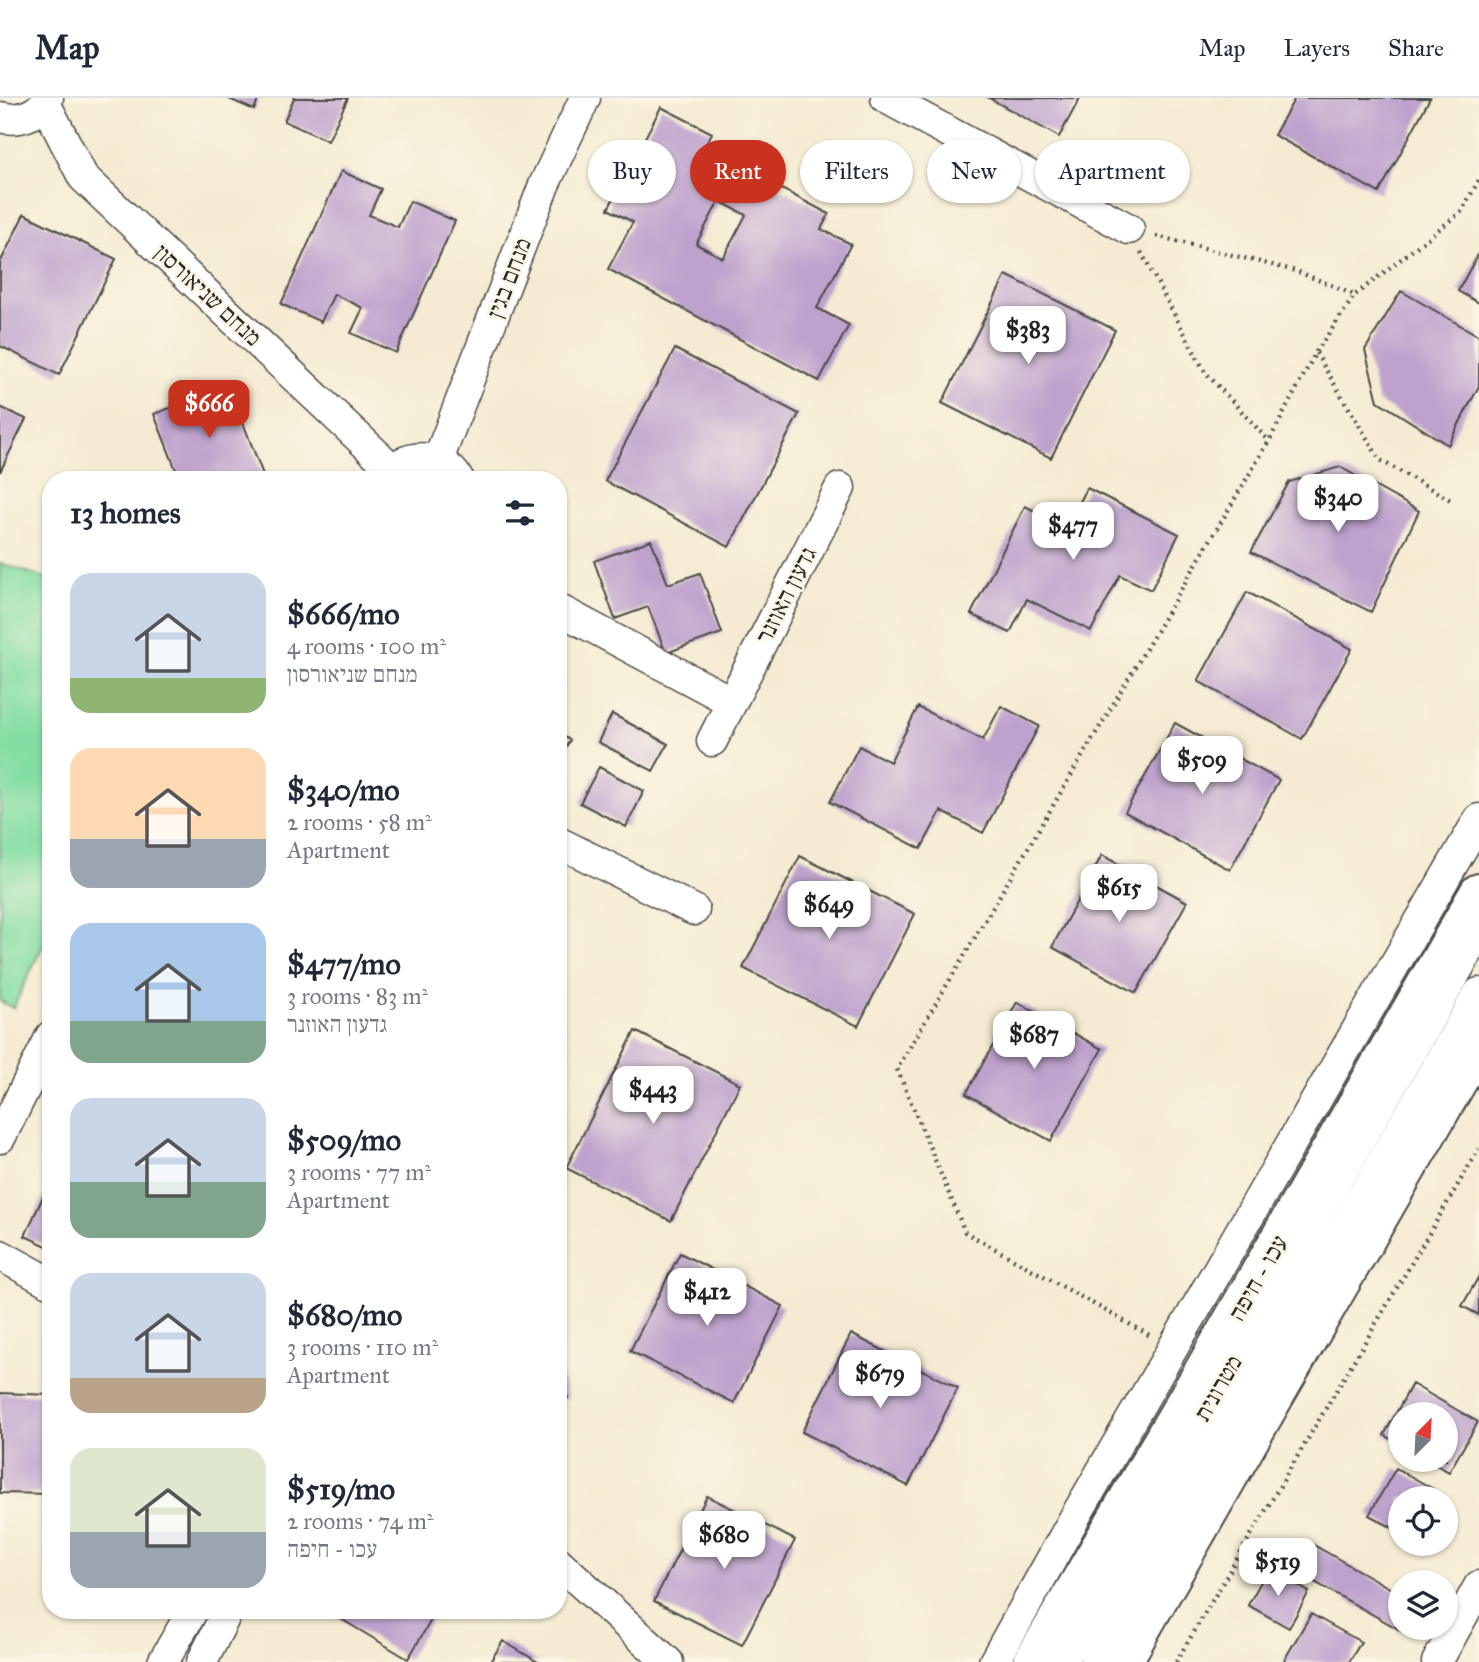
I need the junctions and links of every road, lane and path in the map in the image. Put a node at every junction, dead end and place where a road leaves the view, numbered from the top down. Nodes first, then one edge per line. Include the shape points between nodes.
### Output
1 (586, 98) edge
2 (886, 98) edge
3 (47, 101) edge
4 (0, 117) edge
5 (1479, 180) edge
6 (1129, 229) junction
7 (1355, 295) junction
8 (1316, 352) junction
9 (1269, 441) junction
10 (449, 470) edge
11 (385, 471) edge
12 (392, 471) edge
13 (840, 488) dead end
14 (1454, 502) dead end
15 (567, 614) edge
16 (732, 702) junction
17 (712, 741) dead end
18 (1479, 819) edge
19 (567, 846) edge
20 (1479, 893) edge
21 (694, 910) dead end
22 (1479, 932) edge
23 (1479, 993) edge
24 (1479, 1044) edge
25 (42, 1054) edge
26 (0, 1139) edge
27 (1479, 1149) edge
28 (0, 1255) edge
29 (42, 1278) edge
30 (1172, 1348) junction
31 (567, 1570) edge
32 (1479, 1586) edge
33 (188, 1619) edge
34 (224, 1619) edge
35 (163, 1662) edge
36 (202, 1662) edge
37 (668, 1662) edge
38 (994, 1662) edge
39 (1033, 1662) edge
40 (1061, 1662) edge
41 (1095, 1662) edge
42 (1122, 1662) edge
43 (1176, 1662) edge
44 (1437, 1662) edge

1 - 10 street, מנחם בגין via 544,186
2 - 6 street
3 - 4 street via 21,119
3 - 11 street, מנחם שניאורסון via 83,177
5 - 7 path via 1461,212
6 - 7 path via 1296,271
6 - 9 path via 1205,372
7 - 8 path
8 - 9 path
8 - 14 path via 1380,460
9 - 30 path via 897,1069 965,1232
10 - 12 street via 423,457 408,459
13 - 16 street, גדעון האוזנר
15 - 16 street
16 - 17 street, גדעון האוזנר
18 - 30 street
19 - 21 street
20 - 39 highway, עכו - חיפה
22 - 40 street, מטרונית
23 - 41 street, מטרונית
24 - 42 highway
25 - 26 street
27 - 43 path
28 - 29 street
30 - 38 street
31 - 37 street
32 - 44 street
33 - 35 street
34 - 36 street

